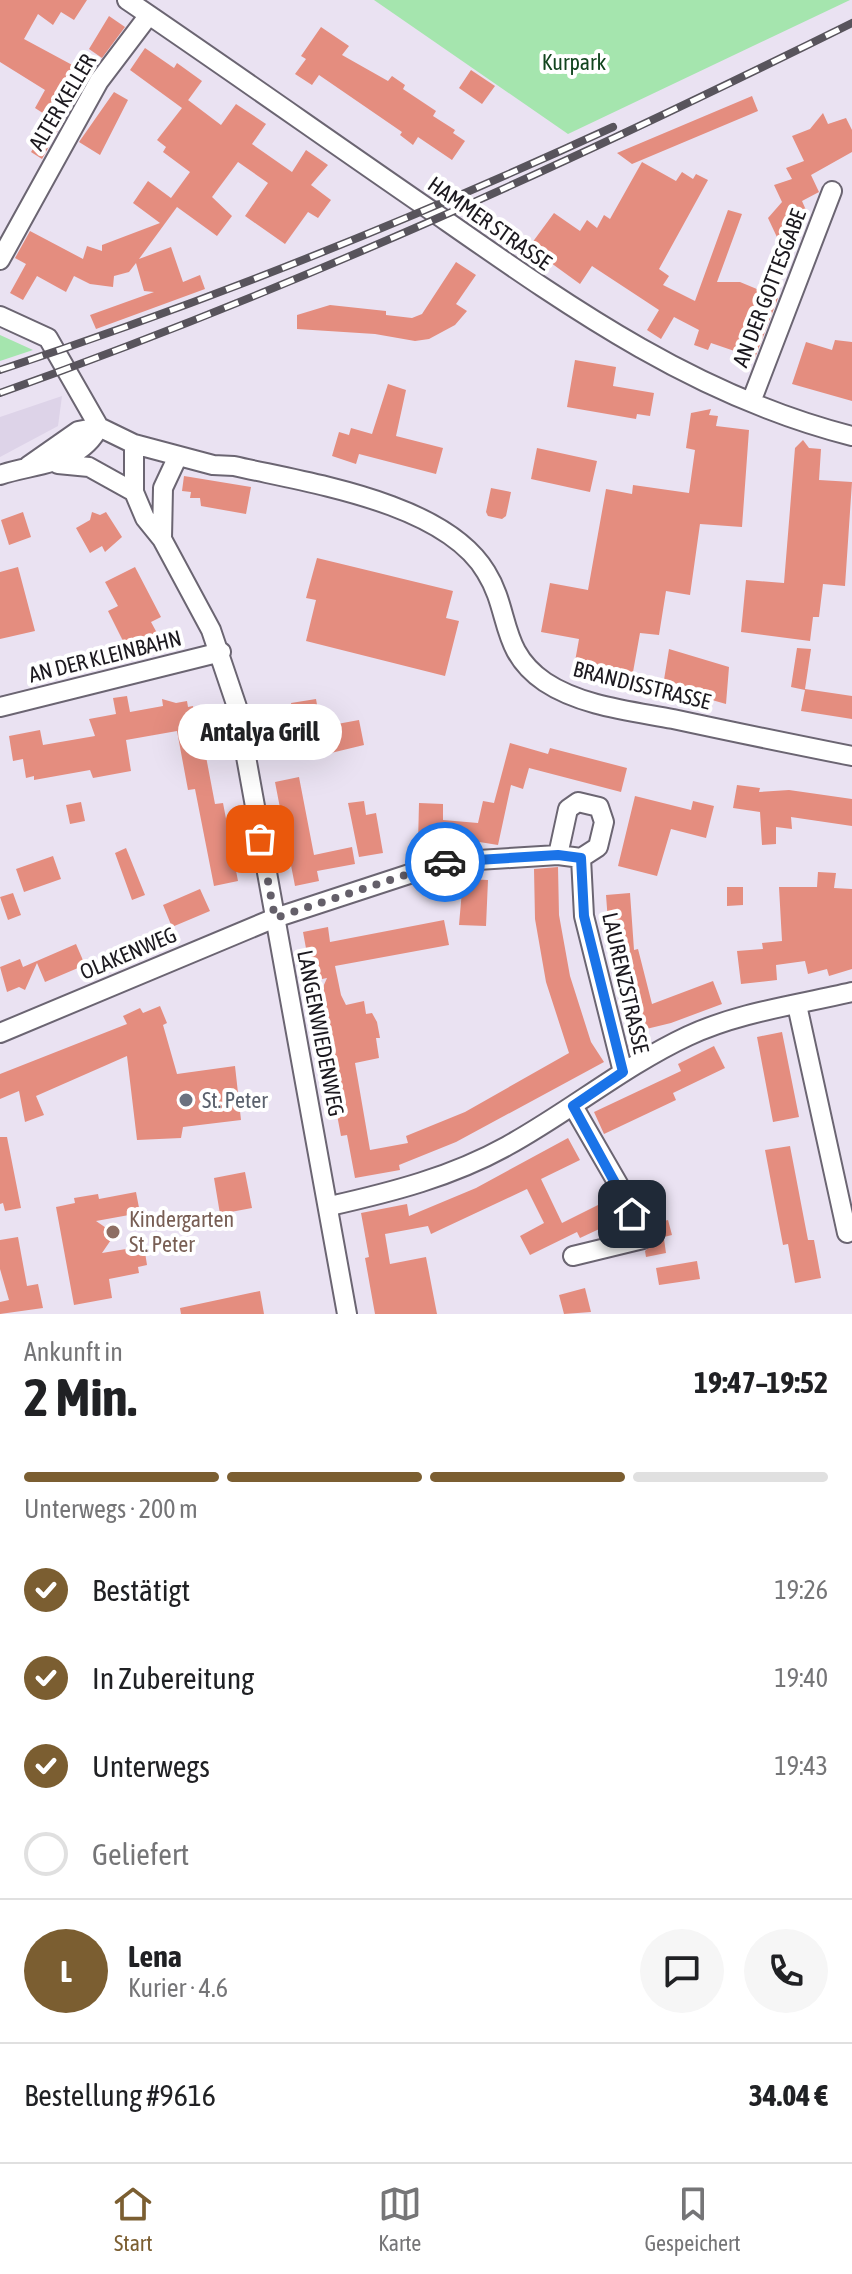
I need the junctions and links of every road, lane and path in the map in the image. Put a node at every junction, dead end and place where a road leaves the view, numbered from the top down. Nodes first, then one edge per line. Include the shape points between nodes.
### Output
1 (127, 0) edge
2 (149, 15) junction
3 (832, 191) dead end
4 (0, 260) edge
5 (0, 316) edge
6 (751, 402) junction
7 (99, 427) junction
8 (852, 436) edge
9 (134, 444) junction
10 (178, 456) junction
11 (47, 464) junction
12 (28, 466) junction
13 (0, 475) edge
14 (134, 492) junction
15 (162, 539) junction
16 (221, 652) junction
17 (0, 707) edge
18 (852, 756) edge
19 (558, 855) junction
20 (581, 858) junction
21 (275, 918) junction
22 (852, 992) edge
23 (797, 1005) junction
24 (0, 1033) edge
25 (623, 1072) junction
26 (573, 1106) junction
27 (330, 1206) junction
28 (847, 1233) dead end
29 (573, 1256) dead end
30 (347, 1314) edge

1 - 2 street, HAMMER STRASSE
2 - 4 street, ALTER KELLER via 99,81
2 - 6 street, HAMMER STRASSE via 597,325 698,381
3 - 6 street, AN DER GOTTESGABE
5 - 7 street via 48,338
6 - 8 street, HAMMER STRASSE
7 - 9 street
7 - 11 street via 80,451
7 - 12 street via 78,431
9 - 10 street, BRANDISSTRASSE
9 - 14 street, LANGENWIEDENWEG
10 - 15 street, LANGENWIEDENWEG via 163,488
10 - 18 street, BRANDISSTRASSE via 375,501 446,533 487,573 506,632 523,664 569,694
11 - 12 street
11 - 14 street via 89,467
12 - 13 street
14 - 15 street, LANGENWIEDENWEG
15 - 16 street, LANGENWIEDENWEG
16 - 17 street, AN DER KLEINBAHN
16 - 21 street, LANGENWIEDENWEG via 237,707
19 - 20 street, OLAKENWEG
19 - 20 street via 564,816 578,802 599,807 604,815 598,847
19 - 21 street, OLAKENWEG via 446,862
20 - 25 street, LAURENZSTRASSE via 584,916
21 - 24 street, OLAKENWEG
21 - 27 street, LANGENWIEDENWEG
22 - 23 street
23 - 25 street via 705,1029
23 - 28 street
25 - 26 street
26 - 27 street via 453,1173
26 - 29 street via 643,1239
27 - 30 street, LANGENWIEDENWEG

